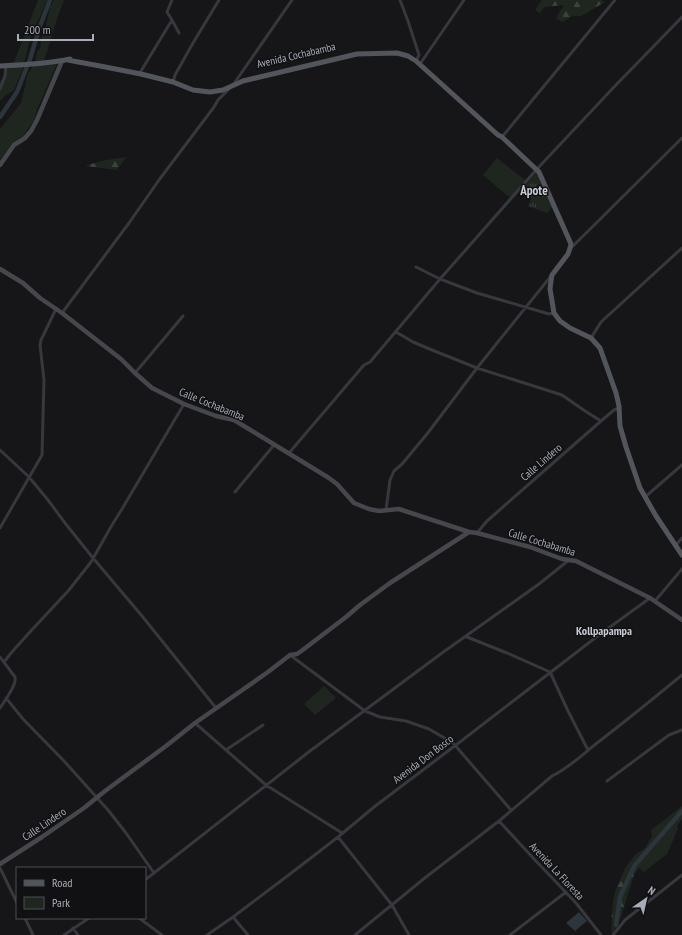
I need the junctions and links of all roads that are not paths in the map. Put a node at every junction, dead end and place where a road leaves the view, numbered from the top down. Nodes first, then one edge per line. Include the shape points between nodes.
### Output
1 (172, 0) edge
2 (219, 0) edge
3 (292, 0) edge
4 (400, 0) edge
5 (464, 0) edge
6 (615, 0) edge
7 (682, 17) edge
8 (172, 20) junction
9 (179, 33) dead end
10 (65, 60) junction
11 (419, 61) junction
12 (3, 66) edge
13 (141, 72) junction
14 (173, 81) junction
15 (234, 82) junction
16 (0, 89) edge
17 (502, 137) junction
18 (682, 138) edge
19 (0, 165) edge
20 (537, 169) junction
21 (570, 248) junction
22 (682, 248) edge
23 (416, 267) dead end
24 (0, 269) edge
25 (552, 275) junction
26 (440, 279) junction
27 (526, 307) junction
28 (56, 309) junction
29 (62, 313) junction
30 (554, 313) junction
31 (183, 316) dead end
32 (396, 332) junction
33 (591, 338) junction
34 (477, 368) junction
35 (135, 373) junction
36 (184, 404) junction
37 (619, 408) junction
38 (601, 421) junction
39 (274, 445) junction
40 (0, 450) edge
41 (289, 454) junction
42 (682, 465) edge
43 (29, 477) junction
44 (234, 492) dead end
45 (645, 497) junction
46 (386, 510) junction
47 (0, 528) edge
48 (469, 532) junction
49 (477, 532) junction
50 (682, 538) edge
51 (675, 546) junction
52 (682, 554) edge
53 (93, 558) junction
54 (569, 560) junction
55 (682, 569) edge
56 (652, 600) junction
57 (682, 620) edge
58 (466, 636) junction
59 (290, 655) junction
60 (0, 657) edge
61 (4, 662) junction
62 (550, 672) junction
63 (682, 675) edge
64 (6, 698) junction
65 (0, 708) edge
66 (216, 708) junction
67 (365, 711) junction
68 (194, 723) junction
69 (263, 725) dead end
70 (682, 730) edge
71 (456, 746) junction
72 (226, 750) junction
73 (588, 750) junction
74 (607, 781) dead end
75 (266, 786) junction
76 (97, 798) junction
77 (511, 810) junction
78 (499, 821) junction
79 (342, 833) junction
80 (338, 837) junction
81 (0, 864) edge
82 (0, 868) edge
83 (154, 874) junction
84 (682, 875) edge
85 (146, 879) edge
86 (566, 892) junction
87 (16, 901) edge
88 (392, 905) junction
89 (233, 917) junction
90 (25, 919) edge
91 (87, 919) edge
92 (140, 919) edge
93 (73, 928) junction
94 (33, 935) edge
95 (64, 935) edge
96 (78, 935) edge
97 (162, 935) edge
98 (207, 935) edge
99 (248, 935) edge
100 (355, 935) edge
101 (409, 935) edge
102 (510, 935) edge
103 (601, 935) edge
104 (613, 935) edge

1 - 8 street via 167,12
2 - 14 street
3 - 15 street
4 - 11 street
5 - 11 street
6 - 17 street
7 - 20 street
8 - 9 street
8 - 13 street
10 - 12 main road, Avenida Cochabamba
10 - 13 main road, Avenida Cochabamba
10 - 19 street via 31,131 14,145
11 - 15 main road, Avenida Cochabamba via 392,52 357,54
11 - 17 main road, Avenida Cochabamba via 482,119 501,133
12 - 16 street via 5,76
13 - 14 main road, Avenida Cochabamba
14 - 15 main road, Avenida Cochabamba via 193,90 210,92 223,90
15 - 29 street via 218,100
17 - 20 main road, Avenida Cochabamba
18 - 21 street
20 - 21 main road, Avenida Cochabamba via 570,241
20 - 26 street
21 - 25 main road
22 - 33 street via 601,322
23 - 26 street
24 - 28 street, Calle Cochabamba
25 - 27 street
25 - 30 main road via 550,289
26 - 27 street
26 - 32 street
27 - 30 street via 549,314
27 - 34 street
28 - 29 street, Calle Cochabamba
28 - 43 street via 40,345 44,380 42,455
29 - 35 street, Calle Cochabamba
30 - 33 main road via 570,328
31 - 35 street
32 - 34 street via 413,342
32 - 41 street via 370,362 364,365
33 - 37 main road via 600,348
34 - 38 street via 562,395
34 - 46 street via 427,434 394,471 390,480
35 - 36 street, Calle Cochabamba via 152,388
36 - 39 street, Calle Cochabamba via 234,420
36 - 53 street
37 - 38 street, Calle Lindero
37 - 45 main road via 619,423 626,447
38 - 49 street, Calle Lindero
39 - 41 street, Calle Cochabamba
39 - 44 street
40 - 43 street
41 - 46 street, Calle Cochabamba via 337,484 354,503 374,510
42 - 45 street
43 - 47 street
43 - 53 street
45 - 51 main road
46 - 48 street, Calle Cochabamba via 399,509
48 - 49 street, Calle Cochabamba
48 - 59 street, Calle Lindero via 390,583 297,654
49 - 54 street, Calle Cochabamba
50 - 51 street
51 - 52 main road
53 - 61 street via 69,590
53 - 66 street
54 - 56 street, Calle Cochabamba via 576,561
54 - 58 street
55 - 56 street, Avenida Don Bosco
56 - 57 street, Calle Cochabamba
56 - 62 street, Avenida Don Bosco
58 - 62 street
58 - 67 street
59 - 66 street, Calle Lindero
59 - 67 street
60 - 61 street
61 - 64 street via 16,679
62 - 71 street, Avenida Don Bosco
62 - 73 street
63 - 73 street
64 - 65 street
64 - 76 street
66 - 68 street, Calle Lindero
67 - 71 street via 423,727
67 - 75 street
68 - 72 street
68 - 76 street, Calle Lindero
69 - 72 street
70 - 74 street via 666,737
71 - 77 street
71 - 79 street, Avenida Don Bosco
72 - 75 street
73 - 77 street
75 - 79 street
75 - 83 street
76 - 81 street, Calle Lindero
76 - 83 street via 126,833
77 - 78 street
78 - 86 street, Avenida La Floresta
78 - 88 street
79 - 80 street, Avenida Don Bosco
80 - 88 street
80 - 89 street, Avenida Don Bosco
82 - 87 street
83 - 85 street
84 - 104 street via 625,920
86 - 102 street
86 - 103 street, Avenida La Floresta
88 - 100 street
88 - 101 street
89 - 98 street, Avenida Don Bosco
89 - 99 street
90 - 94 street
91 - 93 street
92 - 97 street
93 - 95 street
93 - 96 street

